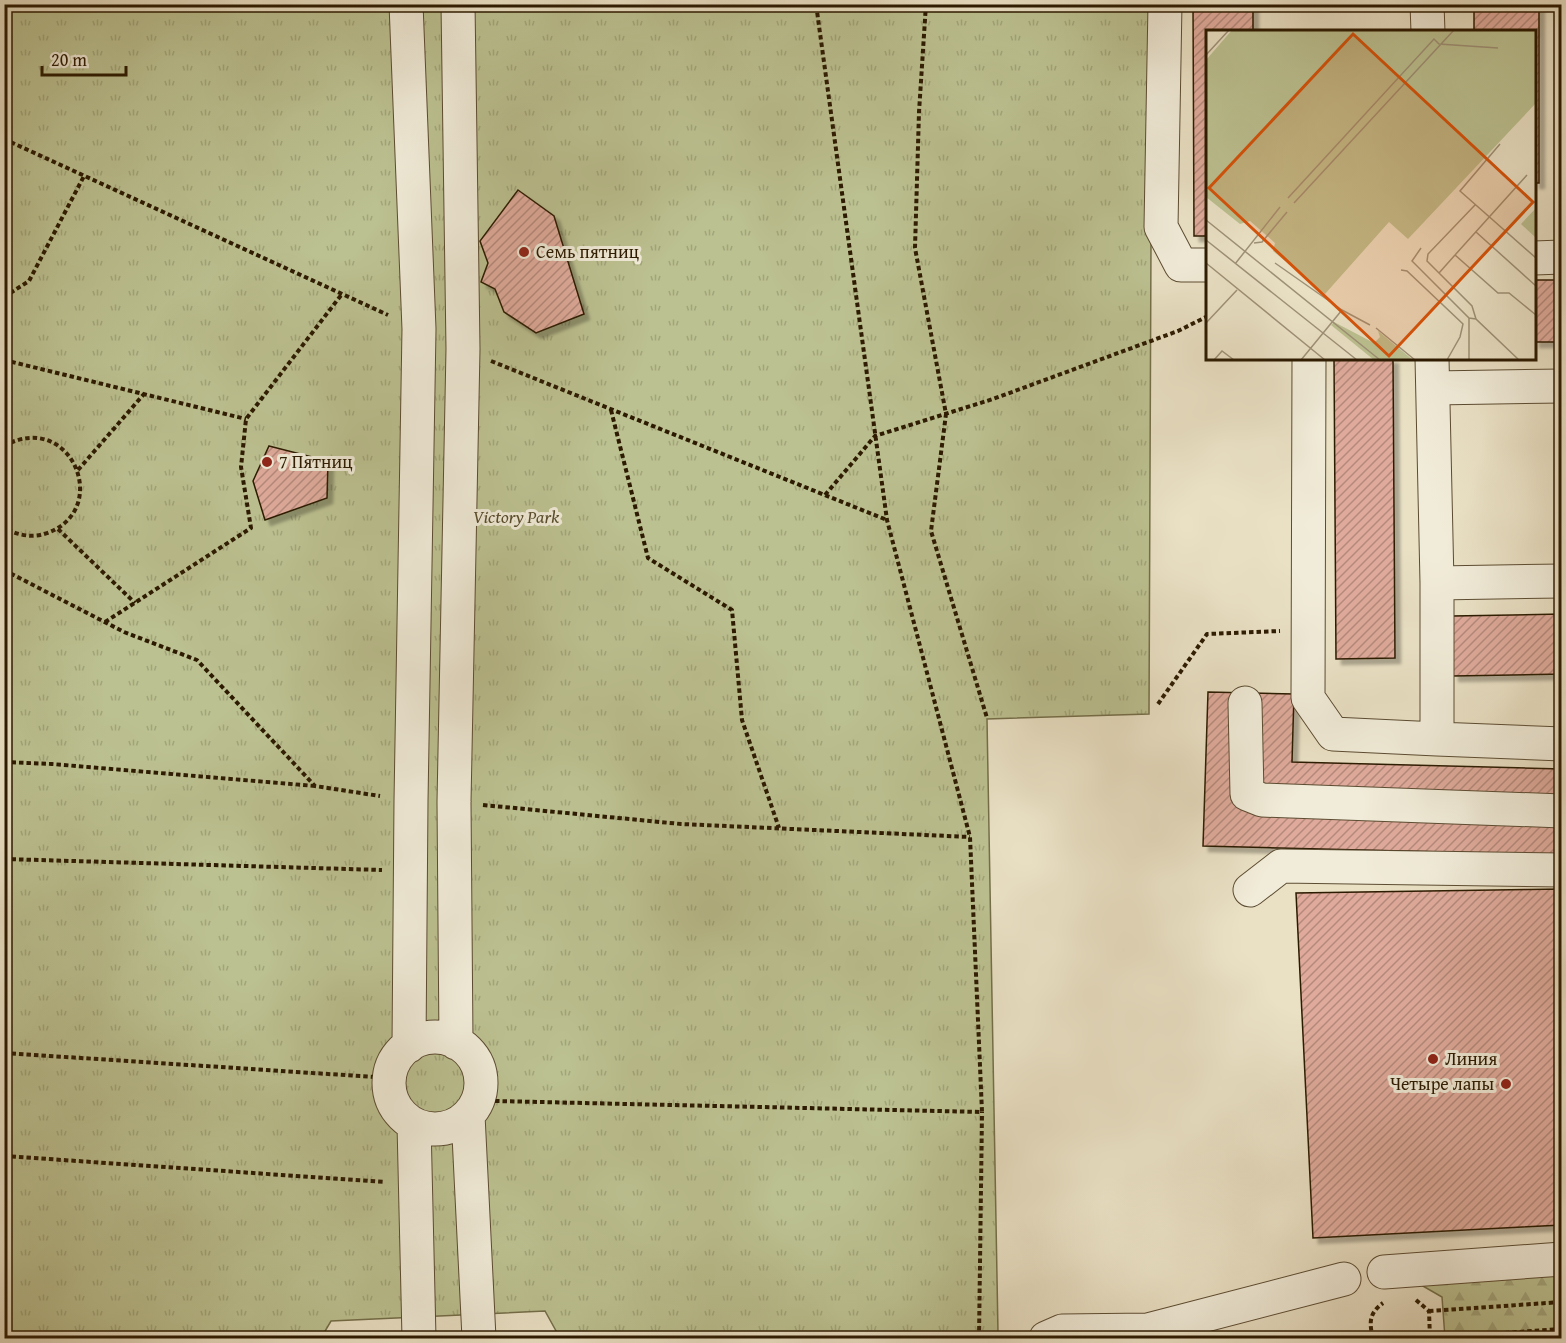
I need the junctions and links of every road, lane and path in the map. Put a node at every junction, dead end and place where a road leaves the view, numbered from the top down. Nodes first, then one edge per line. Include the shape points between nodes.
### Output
1 (406, 4) edge
2 (458, 4) edge
3 (816, 4) edge
4 (926, 4) edge
5 (1165, 4) edge
6 (1427, 4) edge
7 (1428, 30) edge
8 (84, 176) dead end
9 (1562, 257) edge
10 (1536, 258) edge
11 (1206, 265) edge
12 (342, 294) dead end
13 (4, 297) edge
14 (1206, 317) edge
15 (1309, 360) edge
16 (5, 362) edge
17 (1432, 373) edge
18 (1562, 386) edge
19 (144, 394) junction
20 (611, 409) dead end
21 (946, 414) junction
22 (246, 419) junction
23 (875, 436) junction
24 (4, 446) edge
25 (78, 470) junction
26 (825, 495) dead end
27 (4, 527) edge
28 (58, 529) junction
29 (4, 570) edge
30 (1562, 581) edge
31 (1437, 584) junction
32 (135, 603) junction
33 (105, 622) junction
34 (1308, 630) junction
35 (1245, 703) dead end
36 (1158, 704) dead end
37 (987, 718) dead end
38 (1437, 739) junction
39 (1562, 744) edge
40 (4, 762) edge
41 (315, 786) junction
42 (411, 801) junction
43 (454, 802) junction
44 (1562, 811) edge
45 (779, 828) junction
46 (970, 837) junction
47 (4, 859) edge
48 (1562, 870) edge
49 (410, 871) junction
50 (1250, 890) dead end
51 (456, 1043) junction
52 (409, 1046) junction
53 (4, 1053) edge
54 (390, 1078) junction
55 (480, 1108) junction
56 (982, 1113) junction
57 (414, 1124) junction
58 (4, 1156) edge
59 (415, 1185) junction
60 (1562, 1259) edge
61 (1344, 1279) dead end
62 (1388, 1284) joint
63 (1411, 1296) dead end
64 (1562, 1302) edge
65 (1429, 1311) junction
66 (1562, 1329) edge
67 (1148, 1334) edge
68 (418, 1338) edge
69 (478, 1338) edge
70 (979, 1338) edge
71 (1046, 1338) edge
72 (1373, 1338) edge
73 (1430, 1338) edge

1 - 42 street via 418,329
2 - 43 street via 463,349
3 - 23 path
4 - 21 path via 915,248
5 - 11 street via 1161,228 1181,264
6 - 7 street
8 - 13 path via 29,281
9 - 10 street
12 - 22 path
14 - 21 path via 1178,331
15 - 34 street
16 - 19 path
17 - 18 street
17 - 31 street
19 - 22 path
19 - 25 path
20 - 45 path via 648,558 732,610 742,720
21 - 23 path
21 - 37 path via 931,531
22 - 32 path via 241,467 251,528
23 - 26 path
23 - 46 path via 887,520
24 - 25 path via 31,437 46,439 60,446
25 - 28 path via 79,502 71,518
27 - 28 path via 24,536
28 - 32 path
29 - 33 path
30 - 31 street
31 - 38 street
32 - 33 path
33 - 41 path via 197,660
34 - 36 path via 1207,634
34 - 38 street via 1308,698 1333,734
35 - 44 street via 1247,794 1262,800
38 - 39 street
40 - 41 path
41 - 42 path
42 - 49 street
43 - 45 path via 681,824
43 - 51 street
45 - 46 path
46 - 56 path
47 - 49 path
48 - 50 street via 1281,866
49 - 52 street
51 - 52 street via 438,1037
51 - 55 street via 465,1048 480,1072
52 - 54 street via 399,1055
53 - 54 path
54 - 57 street via 391,1097 398,1111
55 - 56 path
55 - 57 street via 455,1125 440,1129
55 - 69 street
56 - 70 path
57 - 59 street
58 - 59 path
59 - 68 street
60 - 62 street
61 - 67 street
62 - 72 path via 1374,1309 1370,1325
63 - 65 path
64 - 65 path
65 - 73 path
66 - 73 path
67 - 71 street via 1062,1331

